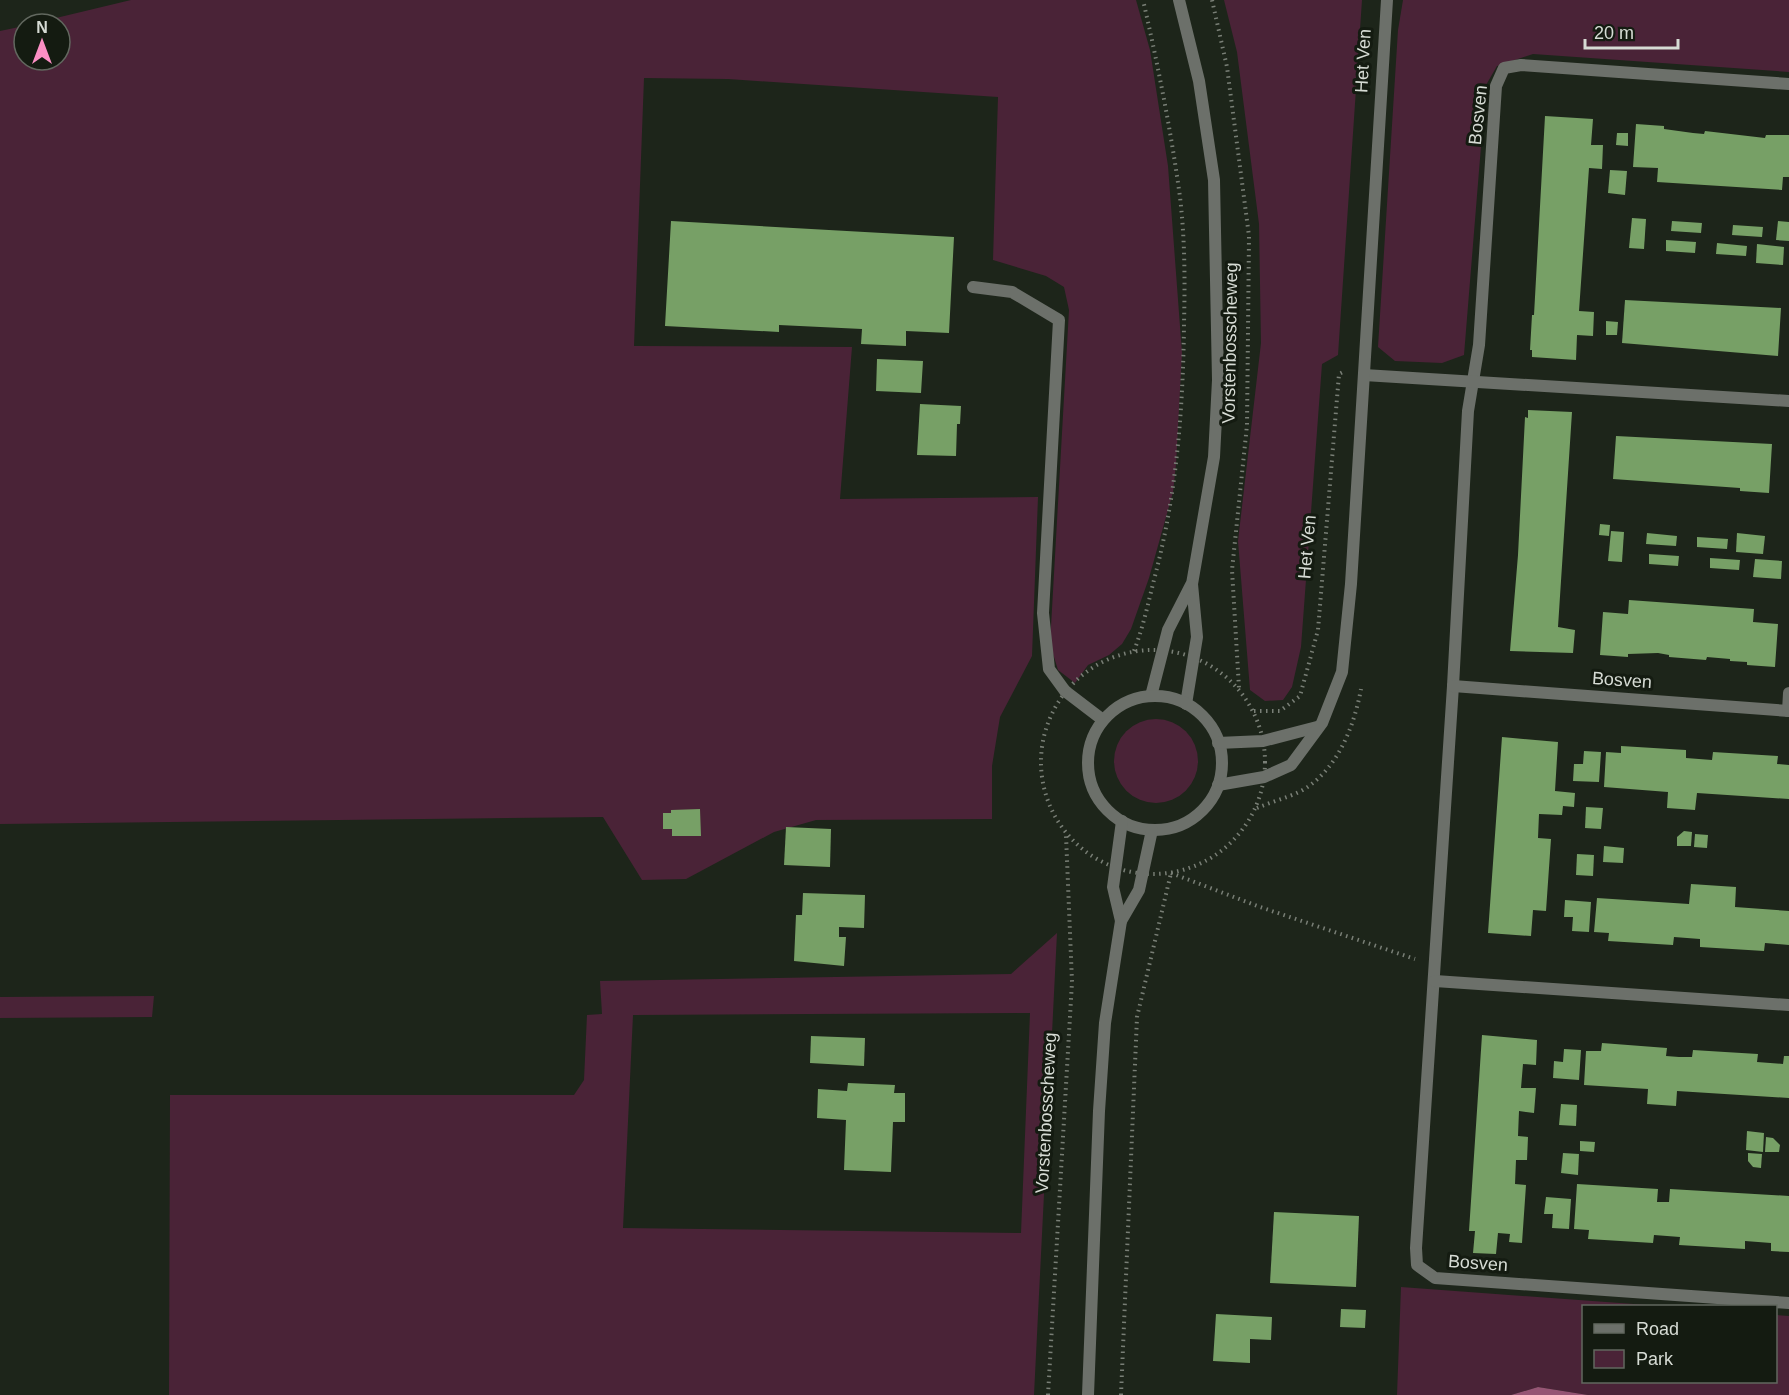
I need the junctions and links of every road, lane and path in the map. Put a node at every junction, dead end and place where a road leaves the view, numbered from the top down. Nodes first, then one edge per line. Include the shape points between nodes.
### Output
1 (1143, 0) edge
2 (1179, 0) edge
3 (1212, 0) edge
4 (1387, 0) edge
5 (1789, 84) edge
6 (973, 287) dead end
7 (1364, 375) junction
8 (1473, 381) junction
9 (1789, 401) edge
10 (1192, 584) junction
11 (1454, 686) junction
12 (1239, 688) dead end
13 (1065, 691) junction
14 (1789, 693) edge
15 (1151, 696) junction
16 (1186, 704) junction
17 (1254, 711) dead end
18 (1788, 711) edge
19 (1103, 720) junction
20 (1317, 727) junction
21 (1218, 743) junction
22 (1218, 785) junction
23 (1122, 821) junction
24 (1152, 830) junction
25 (1121, 921) junction
26 (1436, 966) junction
27 (1435, 981) junction
28 (1789, 1005) edge
29 (1789, 1303) edge
30 (1048, 1395) edge
31 (1088, 1395) edge
32 (1121, 1395) edge

1 - 13 path via 1164,95 1180,199 1185,275 1179,452 1168,528 1134,651 1092,668
2 - 10 street, Vorstenbosscheweg via 1199,81 1215,203 1218,391 1214,457
3 - 12 path, Vorstenbosscheweg via 1227,67 1249,236 1247,425 1232,570
4 - 7 street, Het Ven
5 - 8 street, Bosven via 1521,65 1504,68 1496,86 1479,345
6 - 13 street via 1012,292 1059,320 1043,613 1048,669
7 - 8 street
7 - 17 path, Het Ven via 1343,371 1339,374 1318,630 1300,696 1280,711
7 - 20 street, Het Ven via 1342,672
8 - 9 street
8 - 11 street, Bosven via 1468,411
10 - 15 street, Vorstenbosscheweg via 1168,630
10 - 16 street, Vorstenbosscheweg via 1197,637
11 - 18 street, Bosven
11 - 26 street, Bosven
13 - 19 street
13 - 30 path, Vorstenbosscheweg via 1047,724 1040,762 1047,800 1066,834 1072,982
14 - 18 street, Bosven
15 - 16 street via 1169,697
15 - 19 street via 1133,700
16 - 21 street via 1202,715
19 - 23 street via 1092,740 1087,762 1090,784 1101,804
20 - 21 street via 1263,741
20 - 22 street, Het Ven via 1291,765 1264,777
21 - 22 street via 1222,766
22 - 24 street via 1209,803 1195,817 1178,826
23 - 24 street via 1138,829
23 - 25 street via 1113,887
24 - 25 street via 1139,890
25 - 31 street via 1105,1023 1099,1100
26 - 27 street, Bosven
26 - 32 path via 1260,908 1171,873 1137,1017
27 - 28 street
27 - 29 street, Bosven via 1417,1265 1435,1278

